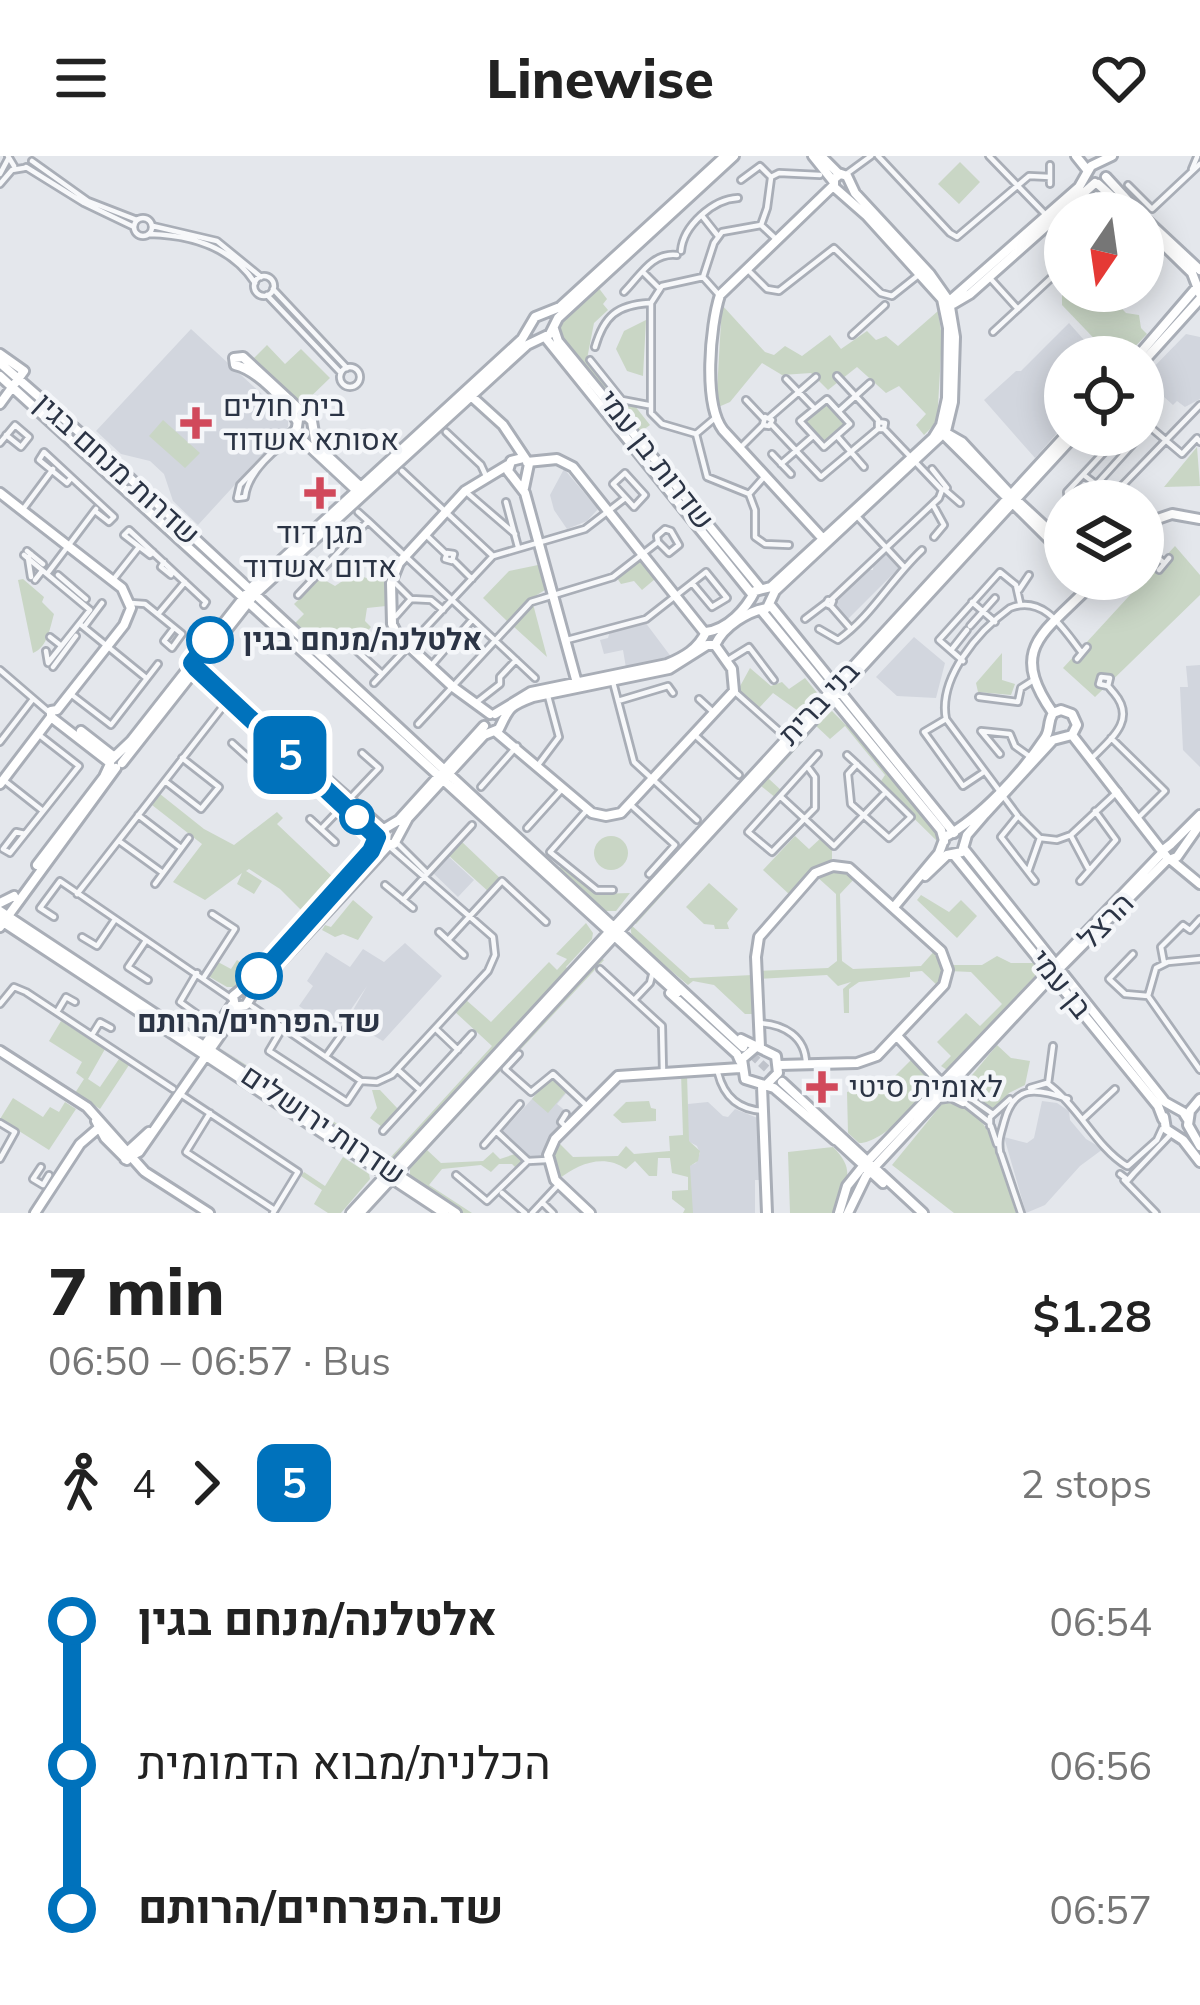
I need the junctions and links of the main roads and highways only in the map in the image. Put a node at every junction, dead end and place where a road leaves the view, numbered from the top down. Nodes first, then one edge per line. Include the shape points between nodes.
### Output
1 (730, 156) edge
2 (817, 156) edge
3 (1079, 156) edge
4 (1115, 156) edge
5 (1097, 174) junction
6 (841, 182) junction
7 (1115, 192) edge
8 (1164, 243) edge
9 (1199, 285) edge
10 (962, 296) junction
11 (947, 301) junction
12 (545, 314) junction
13 (954, 320) junction
14 (531, 325) junction
15 (554, 327) junction
16 (1158, 336) edge
17 (543, 337) junction
18 (0, 353) edge
19 (0, 363) edge
20 (0, 377) edge
21 (480, 383) junction
22 (14, 384) junction
23 (472, 396) junction
24 (24, 399) junction
25 (1, 400) edge
26 (458, 403) junction
27 (481, 405) junction
28 (299, 429) junction
29 (944, 430) junction
30 (314, 433) junction
31 (956, 440) junction
32 (934, 444) junction
33 (1049, 456) edge
34 (1055, 456) edge
35 (913, 461) junction
36 (519, 468) junction
37 (376, 472) junction
38 (347, 478) junction
39 (1027, 483) junction
40 (1000, 488) junction
41 (360, 490) junction
42 (1, 497) edge
43 (343, 502) junction
44 (1015, 504) junction
45 (998, 513) junction
46 (1164, 515) edge
47 (1199, 515) edge
48 (1044, 528) edge
49 (1044, 534) edge
50 (823, 541) junction
51 (266, 574) junction
52 (237, 579) junction
53 (223, 581) junction
54 (265, 585) junction
55 (252, 593) junction
56 (761, 599) junction
57 (1072, 600) edge
58 (244, 601) junction
59 (268, 608) junction
60 (227, 618) junction
61 (710, 639) junction
62 (206, 656) junction
63 (196, 665) junction
64 (209, 676) junction
65 (821, 676) junction
66 (848, 677) junction
67 (574, 684) junction
68 (184, 685) junction
69 (834, 692) junction
70 (465, 697) junction
71 (821, 706) junction
72 (849, 711) junction
73 (1053, 713) junction
74 (55, 714) junction
75 (493, 722) junction
76 (1050, 730) junction
77 (1072, 735) junction
78 (1059, 738) junction
79 (114, 761) junction
80 (443, 776) junction
81 (2, 782) edge
82 (1001, 793) junction
83 (1200, 820) edge
84 (381, 833) junction
85 (392, 843) junction
86 (944, 843) junction
87 (957, 844) junction
88 (1170, 852) junction
89 (1200, 884) edge
90 (883, 897) junction
91 (903, 897) junction
92 (14, 900) junction
93 (894, 907) junction
94 (580, 908) junction
95 (629, 913) junction
96 (600, 914) junction
97 (1, 918) edge
98 (906, 918) junction
99 (21, 929) junction
100 (613, 931) junction
101 (632, 949) junction
102 (596, 950) junction
103 (1040, 953) junction
104 (1069, 955) junction
105 (643, 964) junction
106 (1054, 970) junction
107 (655, 978) junction
108 (1039, 985) junction
109 (1067, 986) junction
110 (239, 1001) junction
111 (908, 1024) junction
112 (215, 1035) junction
113 (897, 1036) junction
114 (906, 1045) junction
115 (758, 1047) junction
116 (885, 1048) junction
117 (2, 1051) edge
118 (203, 1052) junction
119 (740, 1065) junction
120 (779, 1067) junction
121 (932, 1070) junction
122 (956, 1071) junction
123 (945, 1083) junction
124 (765, 1086) junction
125 (934, 1095) junction
126 (1200, 1096) edge
127 (1177, 1110) junction
128 (1163, 1121) junction
129 (1188, 1123) junction
130 (99, 1130) junction
131 (836, 1132) junction
132 (1173, 1134) junction
133 (888, 1139) junction
134 (846, 1145) junction
135 (1200, 1146) edge
136 (887, 1154) junction
137 (132, 1156) junction
138 (405, 1160) junction
139 (1200, 1162) edge
140 (377, 1164) junction
141 (869, 1166) junction
142 (391, 1174) junction
143 (861, 1182) junction
144 (883, 1182) junction
145 (409, 1186) junction
146 (378, 1189) junction
147 (898, 1190) junction
148 (207, 1212) edge
149 (35, 1213) edge
150 (355, 1213) edge
151 (444, 1213) edge
152 (456, 1213) edge
153 (590, 1213) edge
154 (767, 1213) edge
155 (843, 1213) edge
156 (919, 1213) edge

1 - 12 main road
1 - 15 main road
2 - 6 main road
3 - 5 main road
4 - 5 main road
5 - 7 main road
5 - 10 main road
6 - 11 main road
6 - 50 main road via 720,295 711,397 715,418
8 - 9 main road
9 - 16 main road
10 - 11 main road
10 - 11 main road
10 - 13 main road
11 - 13 main road
11 - 29 main road
12 - 14 main road
12 - 15 main road
13 - 29 main road
14 - 17 main road
14 - 21 main road
15 - 17 main road
15 - 56 main road, שדרות בן עמי
17 - 21 main road
17 - 56 main road
18 - 22 main road via 24,371
19 - 22 main road, שדרות מנחם בגין
20 - 22 main road, שדרות מנחם בגין
20 - 25 main road
21 - 23 main road
21 - 26 main road
21 - 27 main road
22 - 24 main road, שדרות מנחם בגין
22 - 25 main road
22 - 52 main road, שדרות מנחם בגין
23 - 26 main road
23 - 27 main road
24 - 25 main road
24 - 53 main road, שדרות מנחם בגין
26 - 27 main road
26 - 37 main road
26 - 41 main road
27 - 36 main road via 503,425
28 - 28 main road via 243,358 236,356 236,365 246,368 292,411
28 - 30 main road
28 - 30 main road via 314,423
28 - 38 main road
29 - 31 main road
29 - 32 main road
29 - 35 main road
30 - 38 main road
31 - 32 main road
31 - 40 main road
32 - 35 main road
33 - 39 main road
34 - 39 main road
35 - 50 main road
36 - 61 main road via 554,458 568,463
36 - 67 main road
36 - 70 main road via 465,491 393,574 394,629
37 - 38 main road
37 - 41 main road
38 - 41 main road
38 - 43 main road
39 - 40 main road
39 - 44 main road, בני ברית
39 - 44 main road
40 - 44 main road
40 - 45 main road
41 - 43 main road
41 - 54 main road
42 - 74 main road via 112,580 130,603 128,618
43 - 51 main road
44 - 45 main road, בני ברית
44 - 45 main road
44 - 48 main road
44 - 49 main road
45 - 66 main road, בני ברית
46 - 47 main road
50 - 56 main road
51 - 52 main road
51 - 55 main road
52 - 55 main road, שדרות מנחם בגין
53 - 58 main road
53 - 60 main road
54 - 55 main road
54 - 59 main road
55 - 58 main road
55 - 59 main road, שדרות מנחם בגין
56 - 61 main road
56 - 65 main road
57 - 73 main road via 1036,646 1032,681
58 - 60 main road
58 - 62 main road
58 - 80 main road
59 - 80 main road, שדרות מנחם בגין
60 - 63 main road
61 - 67 main road via 679,665
61 - 75 main road via 735,675 734,692 632,806 609,816 587,810
62 - 63 main road
62 - 64 main road
63 - 64 main road
63 - 68 main road
63 - 79 main road
64 - 68 main road
64 - 84 main road
65 - 66 main road
65 - 69 main road
65 - 71 main road
66 - 69 main road, בני ברית
66 - 72 main road
67 - 75 main road via 512,706
67 - 75 main road via 520,695
68 - 79 main road
69 - 71 main road, בני ברית
69 - 72 main road
70 - 75 main road
70 - 75 main road
71 - 72 main road
71 - 95 main road, בני ברית
72 - 86 main road
72 - 87 main road
73 - 76 main road
73 - 77 main road via 1072,714
74 - 79 main road
74 - 81 main road
75 - 80 main road
76 - 78 main road
76 - 82 main road
77 - 78 main road
77 - 88 main road
78 - 82 main road
79 - 92 main road
80 - 84 main road
80 - 85 main road
80 - 94 main road
80 - 96 main road
82 - 87 main road
83 - 88 main road, הרצל
84 - 85 main road
84 - 85 main road
84 - 110 main road
85 - 110 main road
86 - 87 main road
86 - 87 main road
86 - 91 main road
87 - 91 main road
87 - 103 main road, בן עמי
88 - 89 main road
88 - 104 main road, הרצל
90 - 91 main road
90 - 93 main road
90 - 115 main road via 852,869 836,866 815,873 759,937
91 - 93 main road
91 - 98 main road
92 - 97 main road
92 - 99 main road
93 - 98 main road
94 - 100 main road
94 - 102 main road via 597,931
95 - 96 main road
95 - 100 main road, בני ברית
95 - 101 main road
96 - 100 main road
97 - 99 main road
97 - 99 main road
98 - 111 main road via 941,951 948,970
99 - 118 main road, שדרות ירושלים
100 - 101 main road
100 - 102 main road, בני ברית
101 - 102 main road
101 - 105 main road
101 - 107 main road
102 - 138 main road
103 - 104 main road
103 - 106 main road, בן עמי
103 - 108 main road
104 - 106 main road, הרצל
104 - 109 main road
105 - 107 main road
105 - 107 main road via 742,1048
106 - 108 main road, הרצל
106 - 109 main road
107 - 115 main road
107 - 119 main road
108 - 109 main road
108 - 122 main road, הרצל
109 - 127 main road
109 - 128 main road, בן עמי
110 - 112 main road
111 - 113 main road
111 - 114 main road
112 - 118 main road
112 - 118 main road
112 - 118 main road via 202,1039
113 - 114 main road
113 - 116 main road
114 - 116 main road
114 - 121 main road
115 - 119 main road
115 - 120 main road via 774,1053
116 - 120 main road via 865,1061
117 - 130 main road via 94,1114
118 - 137 main road
118 - 140 main road, שדרות ירושלים
119 - 124 main road via 747,1082
119 - 153 main road via 618,1076 586,1105 550,1146 548,1160 559,1184
120 - 124 main road
120 - 131 main road
121 - 122 main road
121 - 123 main road
121 - 125 main road
122 - 123 main road, הרצל
122 - 125 main road via 964,1100
123 - 125 main road, הרצל
124 - 134 main road
124 - 154 main road
125 - 133 main road
125 - 136 main road
126 - 127 main road
126 - 129 main road
127 - 128 main road
127 - 129 main road
128 - 132 main road
129 - 132 main road
129 - 135 main road
130 - 137 main road
130 - 149 main road
131 - 134 main road
131 - 134 main road via 780,1084
132 - 139 main road
133 - 134 main road via 872,1148
133 - 141 main road
134 - 141 main road
136 - 141 main road
136 - 147 main road via 885,1168
137 - 148 main road
138 - 140 main road
138 - 142 main road
138 - 145 main road
140 - 142 main road, שדרות ירושלים
140 - 146 main road
141 - 143 main road
141 - 144 main road
141 - 147 main road
141 - 155 main road via 849,1183
142 - 145 main road, שדרות ירושלים
142 - 146 main road
143 - 144 main road
143 - 155 main road
144 - 156 main road
145 - 146 main road
145 - 151 main road
145 - 152 main road, שדרות ירושלים
146 - 150 main road
147 - 156 main road

